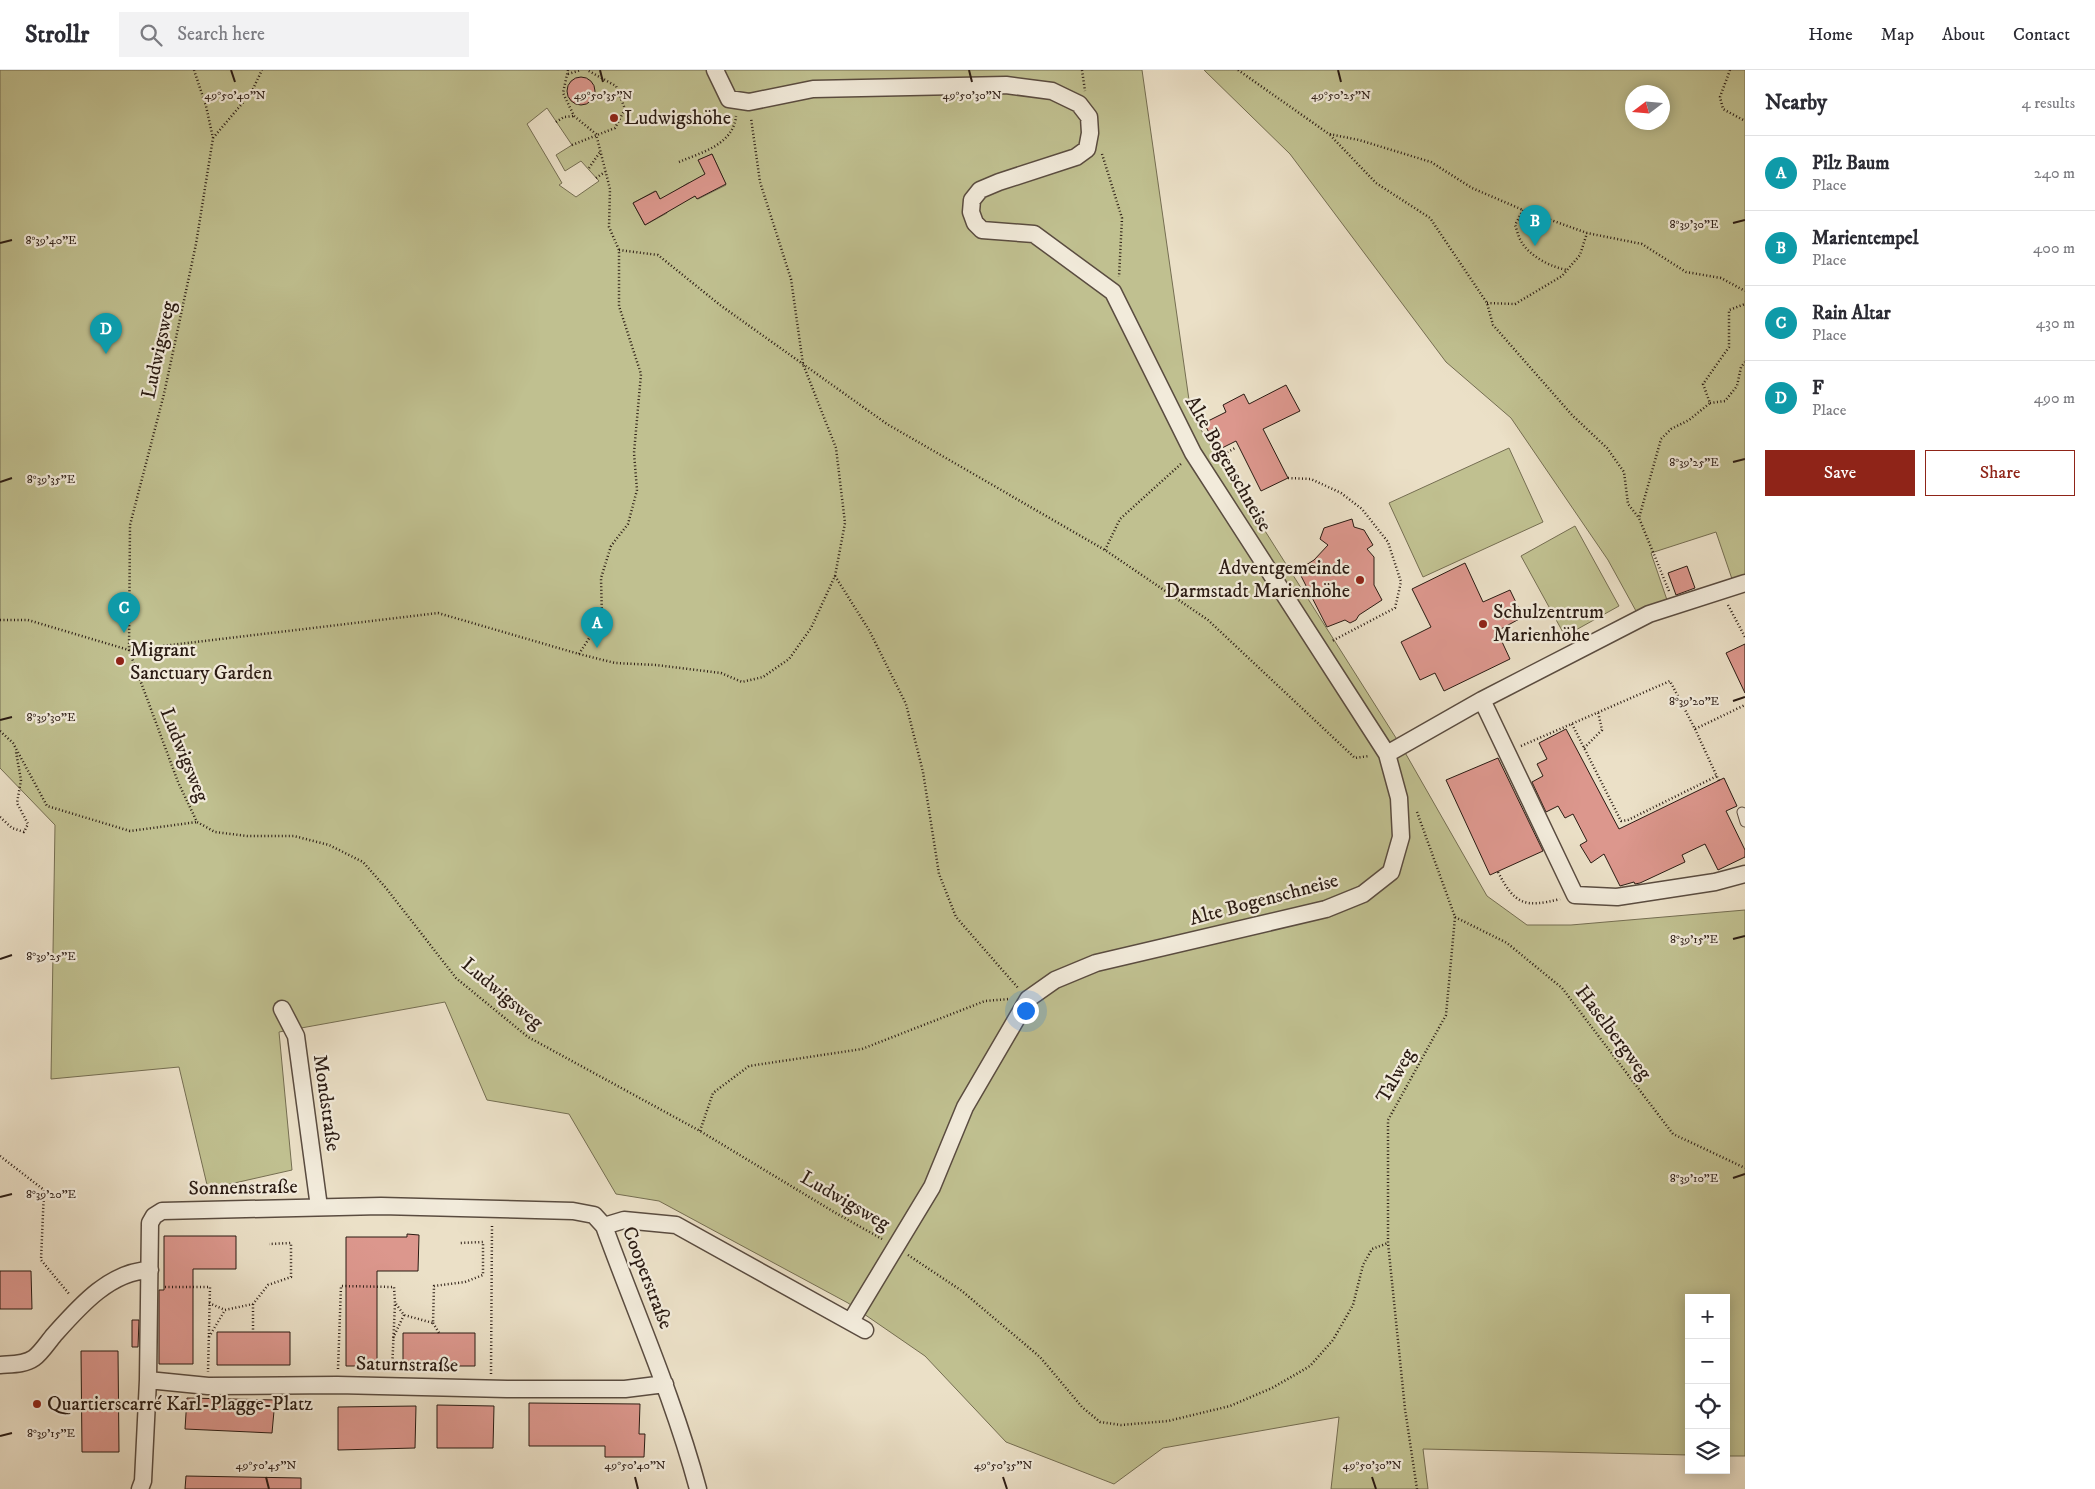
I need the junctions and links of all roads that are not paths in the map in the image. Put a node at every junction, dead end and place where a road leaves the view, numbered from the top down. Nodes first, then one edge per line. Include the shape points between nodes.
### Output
1 (715, 70) edge
2 (1745, 583) edge
3 (1482, 700) junction
4 (1387, 754) junction
5 (1742, 812) dead end
6 (1745, 822) edge
7 (1745, 874) edge
8 (282, 1009) dead end
9 (318, 1207) junction
10 (604, 1226) junction
11 (150, 1270) junction
12 (851, 1321) junction
13 (865, 1330) dead end
14 (0, 1365) edge
15 (148, 1380) junction
16 (665, 1384) junction
17 (140, 1489) edge
18 (698, 1489) edge

1 - 4 street, Alte Bogenschneise via 729,98 744,101 813,89 1006,85 1052,91 1079,104 1089,117 1087,149 1076,157 980,190 972,200 971,212 975,223 982,230 1034,234 1113,292 1197,460
2 - 3 street via 1649,614
3 - 4 street
3 - 7 street via 1575,895 1617,897 1715,882
4 - 12 street, Alte Bogenschneise via 1399,798 1401,837 1391,872 1363,894 1326,909 1096,963 1055,980 1028,999 965,1107 932,1187
5 - 6 lane
8 - 9 street, Mondstraße via 296,1036
9 - 10 street, Sonnenstraße via 573,1211 594,1215
9 - 11 street, Sonnenstraße via 162,1211 150,1223
10 - 12 street, Cooperstraße via 624,1220 676,1224
10 - 16 street, Cooperstraße
11 - 14 street via 135,1270 110,1283 80,1307 34,1358 20,1364
11 - 15 street, Sonnenstraße
12 - 13 street, Cooperstraße
15 - 16 street, Saturnstraße via 208,1386 625,1389
15 - 17 street, Sonnenstraße
16 - 18 street, Cooperstraße

